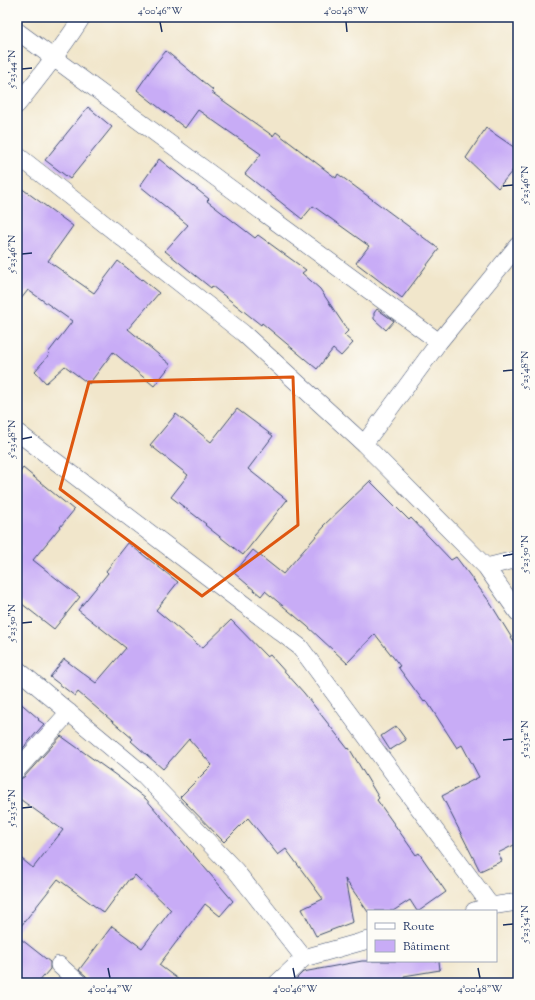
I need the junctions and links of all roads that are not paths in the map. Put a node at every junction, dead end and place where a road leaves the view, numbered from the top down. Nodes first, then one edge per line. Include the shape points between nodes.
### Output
1 (82, 17) edge
2 (17, 31) edge
3 (54, 58) junction
4 (17, 105) edge
5 (17, 155) edge
6 (518, 244) edge
7 (439, 342) junction
8 (20, 441) edge
9 (364, 444) junction
10 (518, 559) edge
11 (486, 567) junction
12 (518, 612) edge
13 (17, 669) edge
14 (69, 712) junction
15 (17, 770) edge
16 (518, 902) edge
17 (491, 906) junction
18 (477, 910) edge
19 (367, 940) edge
20 (304, 958) junction
21 (59, 965) dead end
22 (79, 983) edge
23 (277, 983) edge

1 - 3 street
2 - 3 street
3 - 4 street
3 - 7 street
5 - 9 street via 243,333
6 - 7 street
7 - 9 street
8 - 17 street via 300,647
9 - 11 street
10 - 11 street
11 - 12 street
13 - 14 street
14 - 15 street
14 - 20 street via 144,775 236,871
16 - 17 street
17 - 18 street
19 - 20 street
20 - 23 street
21 - 22 street

